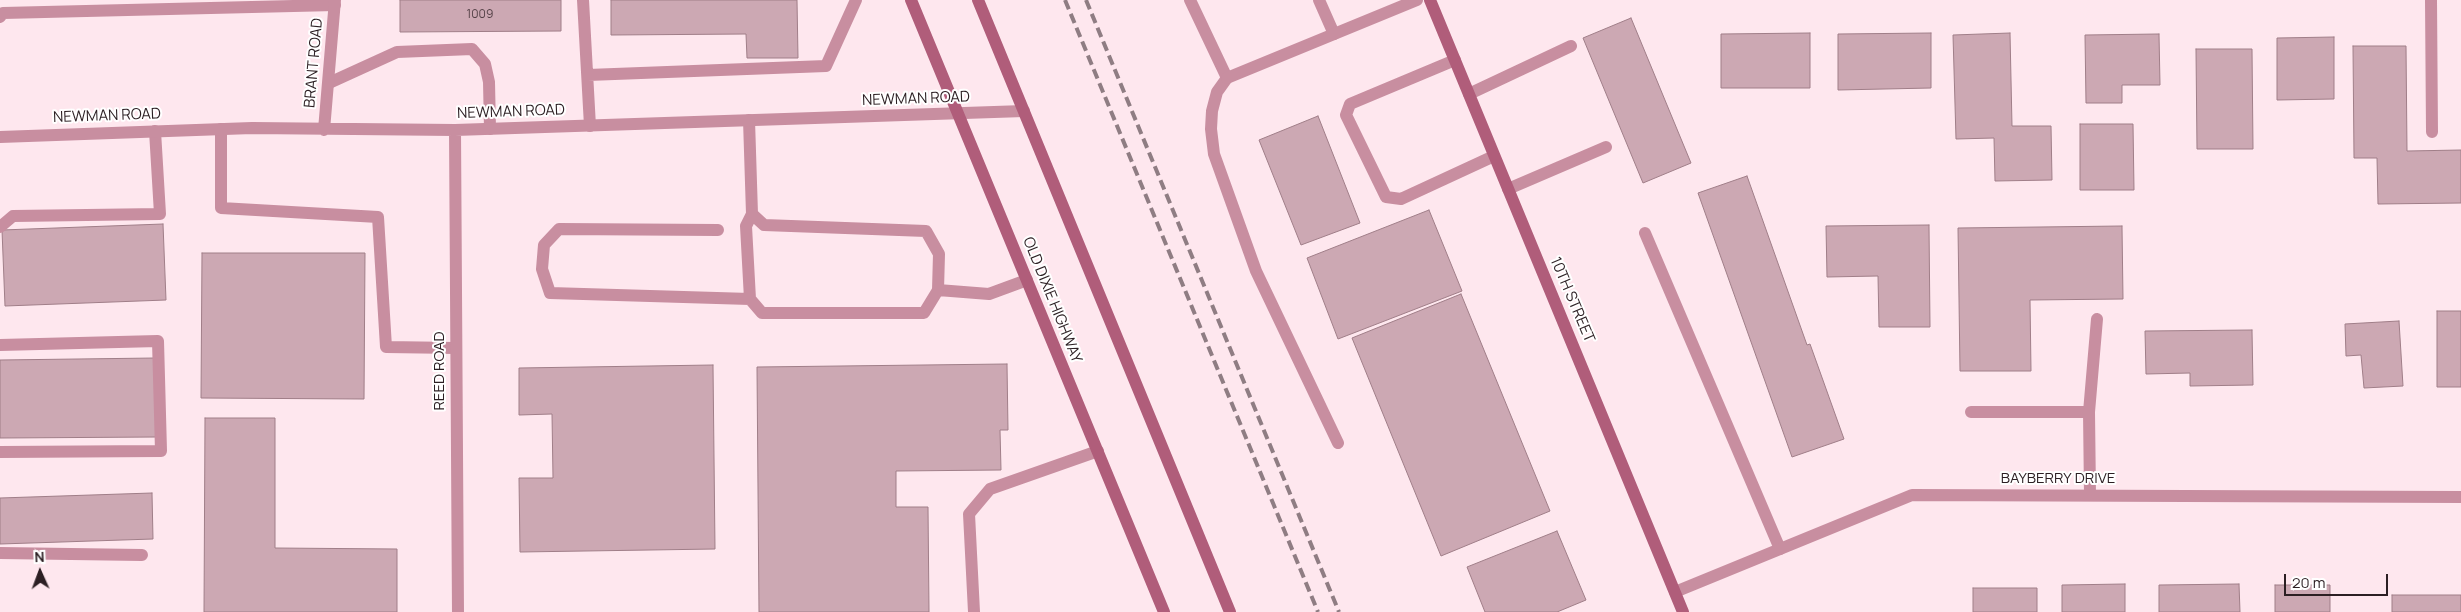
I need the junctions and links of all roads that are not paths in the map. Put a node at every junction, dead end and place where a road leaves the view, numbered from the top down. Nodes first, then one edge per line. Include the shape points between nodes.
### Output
1 (583, 0) edge
2 (856, 0) edge
3 (910, 0) edge
4 (978, 0) edge
5 (1190, 0) edge
6 (1319, 0) edge
7 (1417, 0) edge
8 (1430, 0) edge
9 (2431, 0) edge
10 (335, 3) edge
11 (0, 17) edge
12 (1334, 34) junction
13 (1571, 46) dead end
14 (1455, 60) junction
15 (588, 75) junction
16 (1227, 78) junction
17 (329, 83) junction
18 (1469, 94) junction
19 (1024, 111) junction
20 (958, 113) junction
21 (749, 120) junction
22 (590, 126) junction
23 (221, 129) junction
24 (490, 129) junction
25 (324, 130) junction
26 (456, 130) junction
27 (155, 131) junction
28 (2432, 132) dead end
29 (0, 136) edge
30 (1606, 147) dead end
31 (1494, 156) junction
32 (1508, 189) junction
33 (752, 214) junction
34 (0, 227) edge
35 (718, 230) dead end
36 (1645, 233) dead end
37 (1027, 280) junction
38 (938, 290) junction
39 (750, 299) junction
40 (2097, 319) dead end
41 (0, 345) edge
42 (456, 348) junction
43 (1971, 412) dead end
44 (2088, 412) junction
45 (1338, 443) dead end
46 (1098, 451) junction
47 (0, 452) edge
48 (2090, 495) junction
49 (2461, 497) edge
50 (1780, 549) junction
51 (0, 554) edge
52 (142, 555) dead end
53 (1675, 592) junction
54 (458, 612) edge
55 (974, 612) edge
56 (1164, 612) edge
57 (1230, 612) edge
58 (1683, 612) edge

1 - 15 street
2 - 15 street via 826,66
3 - 20 main road, OLD DIXIE HIGHWAY
4 - 19 main road
5 - 16 street
6 - 12 street
7 - 12 street
8 - 14 main road, 10TH STREET
9 - 28 street
10 - 11 street via 3,13
10 - 17 street, BRANT ROAD
12 - 16 street
13 - 18 street
14 - 18 main road, 10TH STREET
14 - 31 street via 1350,104 1346,116 1386,197 1401,199
15 - 22 street
16 - 45 street via 1217,92 1212,111 1214,154 1256,271
17 - 24 street via 397,52 472,49 485,64 489,82
17 - 25 street, BRANT ROAD
18 - 31 main road, 10TH STREET
19 - 20 street, NEWMAN ROAD
19 - 57 main road
20 - 21 street, NEWMAN ROAD
20 - 37 main road, OLD DIXIE HIGHWAY
21 - 22 street, NEWMAN ROAD
21 - 33 street
22 - 24 street, NEWMAN ROAD
23 - 25 street, NEWMAN ROAD
23 - 27 street, NEWMAN ROAD
23 - 42 street via 221,208 378,218 386,347
24 - 26 street, NEWMAN ROAD
25 - 26 street, NEWMAN ROAD
26 - 42 street, REED ROAD
27 - 29 street, NEWMAN ROAD
27 - 34 street via 160,214 13,216
30 - 32 street
31 - 32 main road, 10TH STREET
32 - 53 main road, 10TH STREET
33 - 38 street via 764,225 926,231 939,254
33 - 39 street via 746,226
35 - 39 street via 558,229 544,245 542,269 550,293
36 - 50 street
37 - 38 street via 989,294
37 - 46 main road, OLD DIXIE HIGHWAY
38 - 39 street via 924,314 762,313
40 - 44 street
41 - 47 street via 158,341 161,450
42 - 54 street, REED ROAD
43 - 44 street
44 - 48 street
46 - 55 street via 990,489 969,514
46 - 56 main road, OLD DIXIE HIGHWAY
48 - 49 street, BAYBERRY DRIVE
48 - 50 street, BAYBERRY DRIVE via 1912,495
50 - 53 street, BAYBERRY DRIVE
51 - 52 street
53 - 58 main road, 10TH STREET

